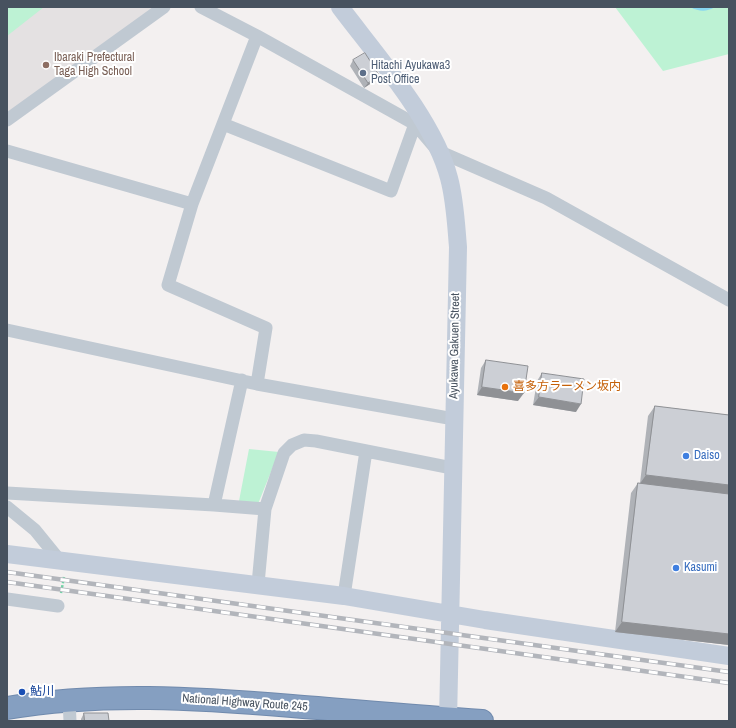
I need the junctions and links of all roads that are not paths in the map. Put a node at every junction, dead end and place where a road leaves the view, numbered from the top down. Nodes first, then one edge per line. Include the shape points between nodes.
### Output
1 (164, 7) edge
2 (201, 7) edge
3 (340, 7) edge
4 (257, 36) junction
5 (7, 120) edge
6 (223, 124) junction
7 (415, 124) junction
8 (7, 151) edge
9 (438, 151) junction
10 (192, 204) junction
11 (729, 300) edge
12 (7, 330) edge
13 (242, 380) junction
14 (257, 384) junction
15 (454, 419) junction
16 (366, 451) junction
17 (452, 468) junction
18 (7, 494) edge
19 (214, 506) junction
20 (7, 507) edge
21 (265, 509) junction
22 (7, 554) edge
23 (62, 562) junction
24 (258, 584) junction
25 (344, 596) junction
26 (7, 599) edge
27 (58, 606) road end
28 (450, 614) junction
29 (729, 656) edge
30 (69, 700) junction
31 (7, 708) edge
32 (448, 720) edge
33 (70, 721) edge
34 (482, 721) edge

1 - 5 street
2 - 4 street
3 - 9 street, Ayukawa Gakuen Street via 400,86 420,116
4 - 6 street
4 - 7 street
6 - 7 street via 391,191
6 - 10 street
7 - 9 street
8 - 10 street
9 - 11 street via 546,198
9 - 15 street, Ayukawa Gakuen Street via 449,177 458,247
10 - 14 street via 168,285 266,328
12 - 13 street
13 - 14 street
13 - 19 street
14 - 15 street
15 - 17 street, Ayukawa Gakuen Street
16 - 17 street
16 - 21 street via 304,440 292,445 284,453
16 - 25 street
17 - 28 street, Ayukawa Gakuen Street
18 - 19 street
19 - 21 street
20 - 23 street via 35,530
21 - 24 street
22 - 23 street
23 - 24 street
24 - 25 street
25 - 28 street
26 - 27 street
28 - 29 street
28 - 32 street, Ayukawa Gakuen Street
30 - 31 highway, National Highway Route 245
30 - 32 highway, National Highway Route 245 via 123,697 225,700
30 - 33 street
32 - 34 highway, National Highway Route 245

